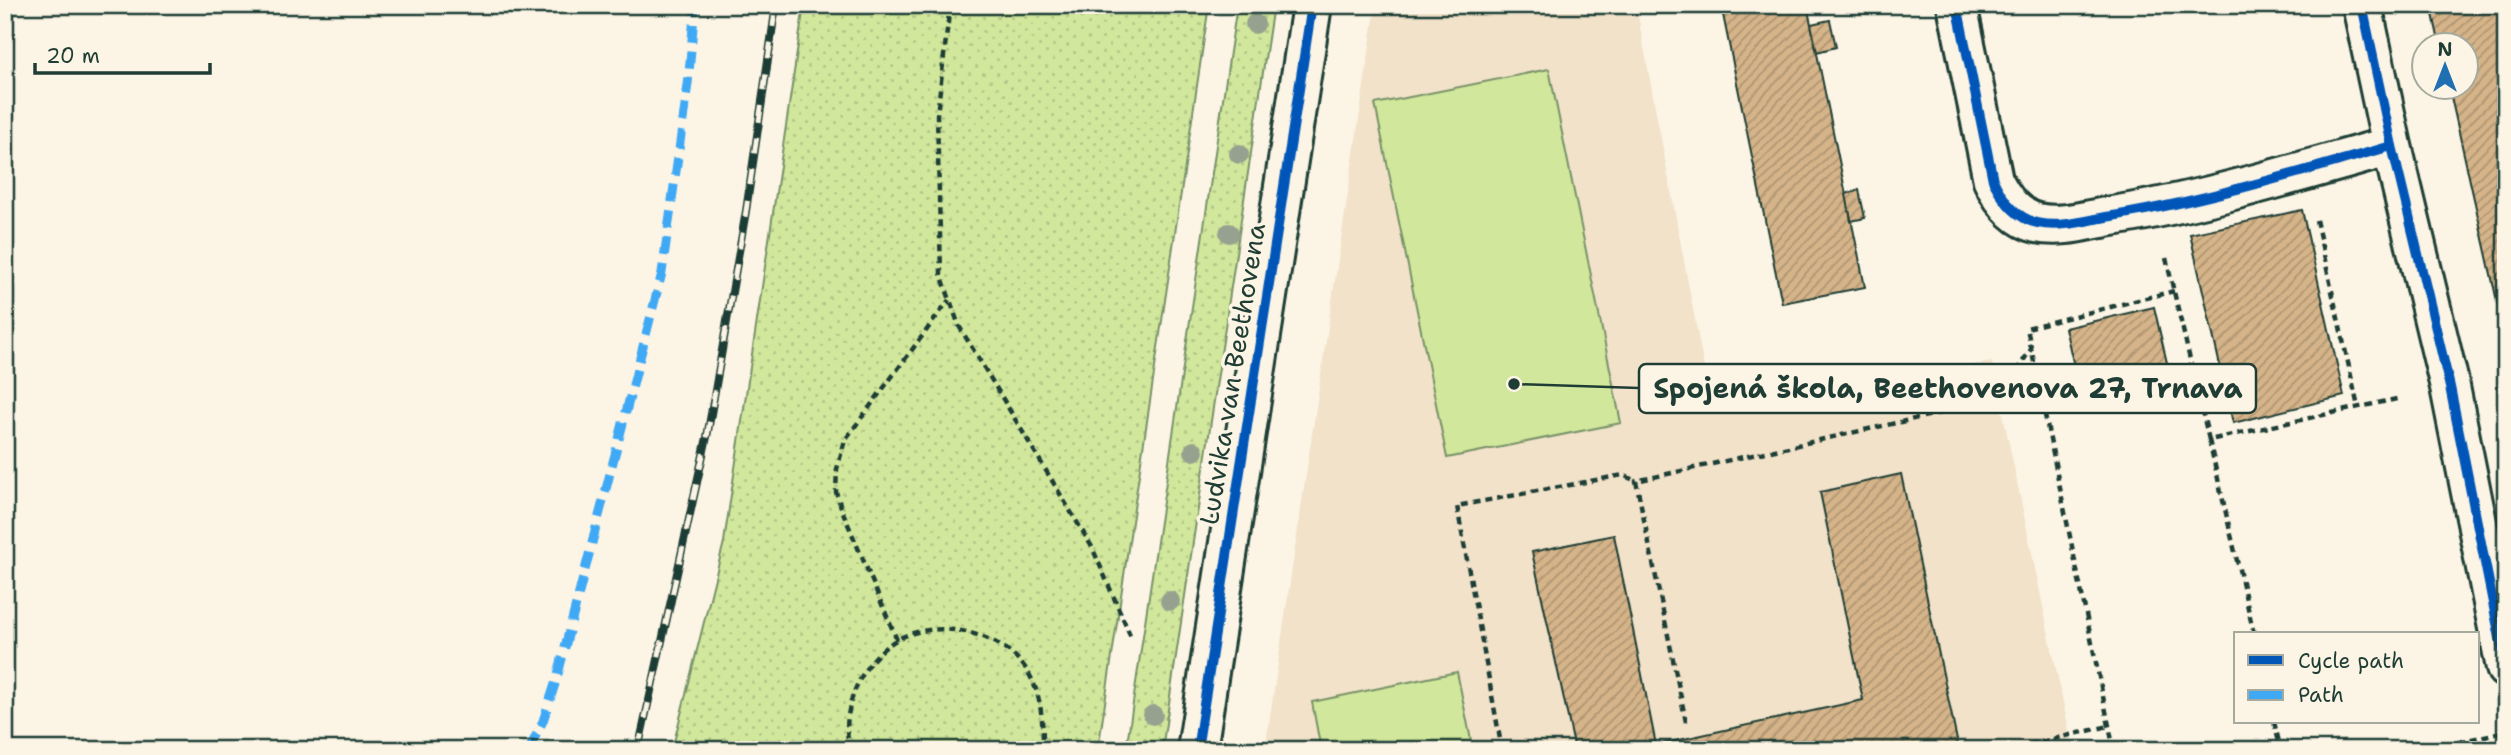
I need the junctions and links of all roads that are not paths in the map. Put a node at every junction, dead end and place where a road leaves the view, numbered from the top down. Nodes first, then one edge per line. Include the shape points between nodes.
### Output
1 (1311, 5) edge
2 (1957, 5) edge
3 (2362, 5) edge
4 (2392, 146) junction
5 (2506, 668) edge
6 (1197, 750) edge

1 - 6 street, Ludvika van Beethovena
2 - 4 street via 1993,180 2002,199 2017,214 2036,223 2058,225 2154,210
3 - 4 street
4 - 5 street via 2450,387

